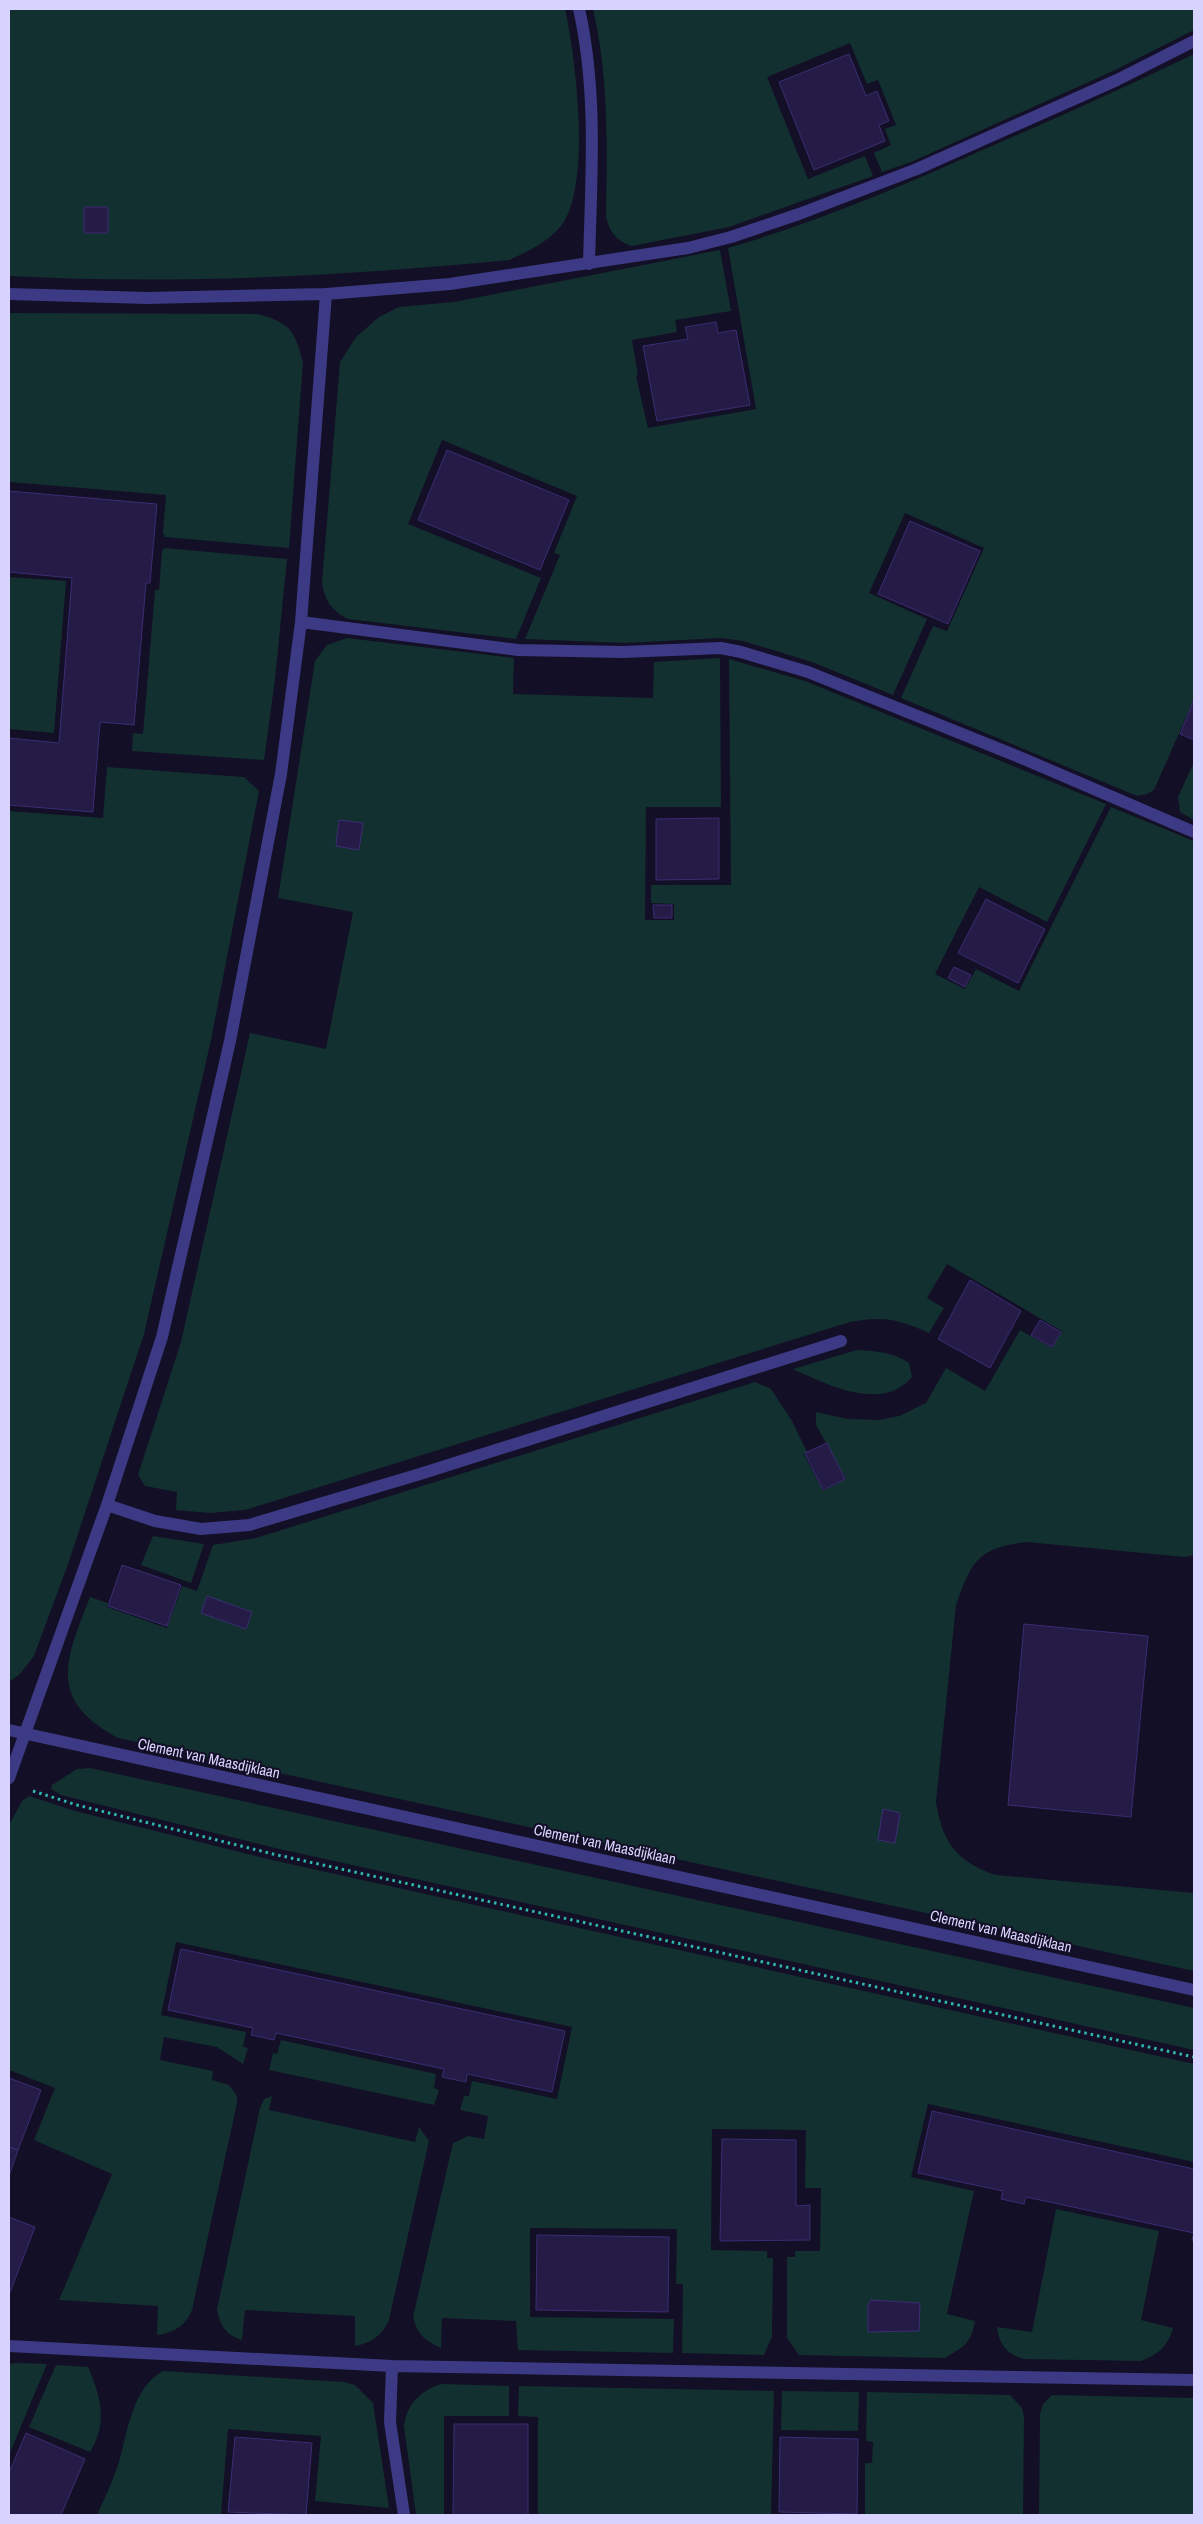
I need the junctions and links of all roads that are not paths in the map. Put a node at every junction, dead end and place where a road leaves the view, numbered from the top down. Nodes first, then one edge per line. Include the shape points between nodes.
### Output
1 (579, 9) edge
2 (1194, 41) edge
3 (589, 264) junction
4 (9, 294) edge
5 (326, 294) junction
6 (301, 622) junction
7 (1194, 832) edge
8 (841, 1341) dead end
9 (107, 1505) junction
10 (9, 1730) edge
11 (23, 1734) junction
12 (9, 1778) edge
13 (1194, 1990) edge
14 (9, 2346) edge
15 (392, 2366) junction
16 (1194, 2380) edge
17 (404, 2515) edge

1 - 3 street via 593,123
2 - 3 street via 1117,80 926,165 799,214 688,248
3 - 5 street via 450,284
4 - 5 street via 147,298
5 - 6 street
6 - 7 street via 518,650 623,652 721,648 741,652 808,672
6 - 9 street via 281,774 199,1184 162,1337
8 - 9 street via 249,1525 201,1529 155,1521
9 - 11 street
10 - 11 street, Clement van Maasdijklaan
11 - 12 street
11 - 13 street, Clement van Maasdijklaan
14 - 15 street
15 - 16 street
15 - 17 street via 390,2422

